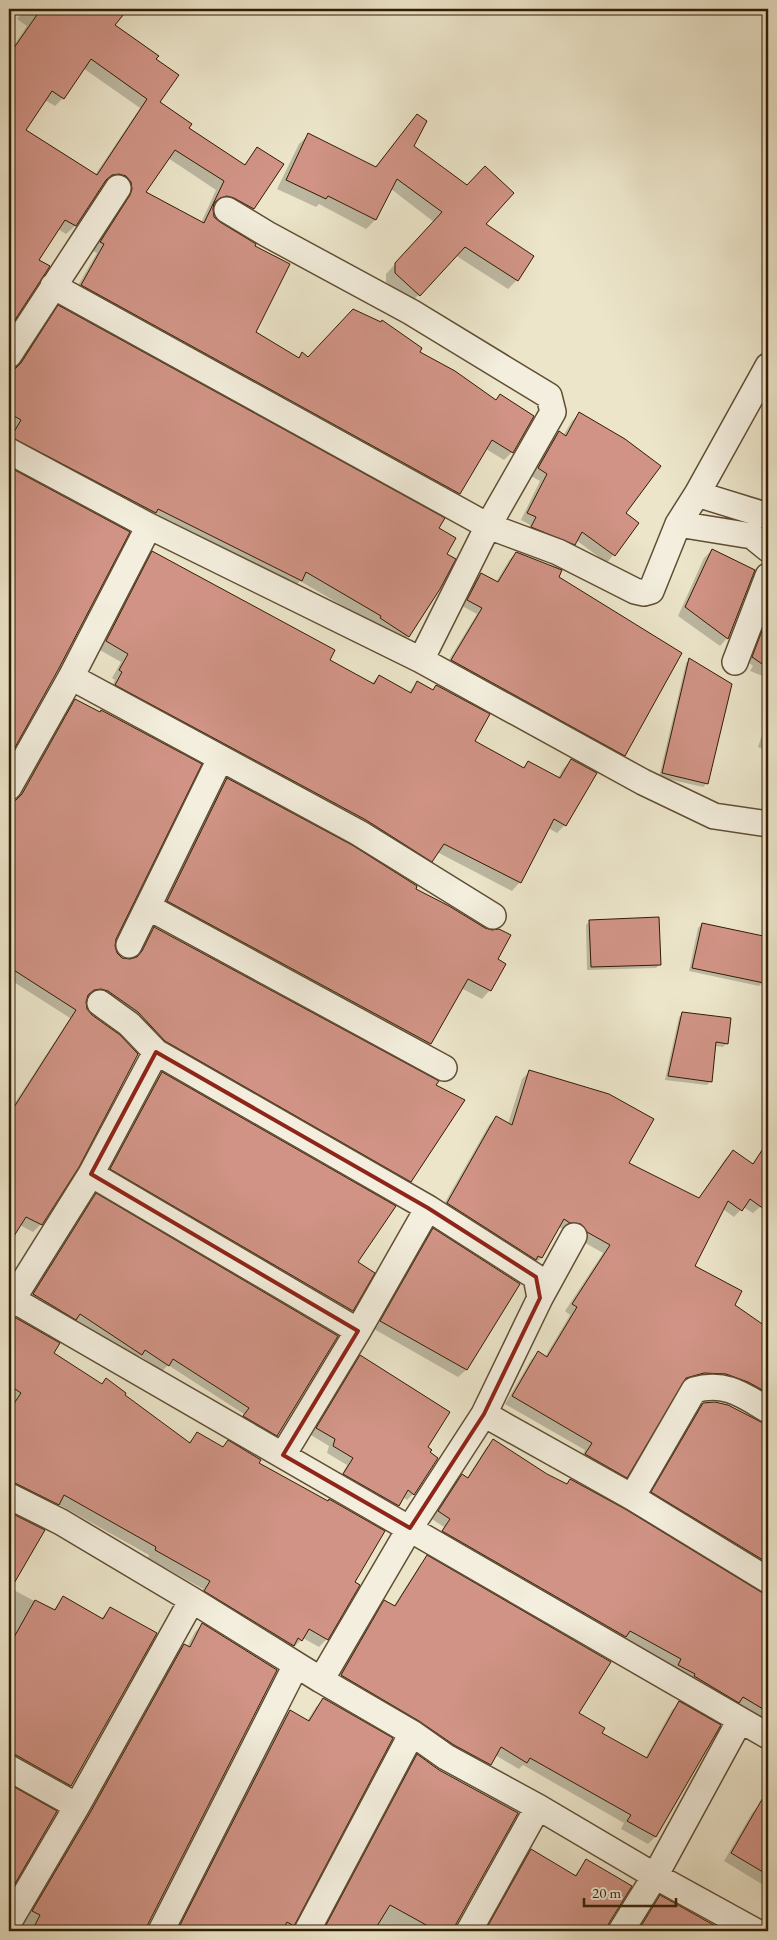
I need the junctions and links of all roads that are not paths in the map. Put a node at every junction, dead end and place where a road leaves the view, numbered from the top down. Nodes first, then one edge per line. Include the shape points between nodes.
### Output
1 (118, 188) dead end
2 (227, 210) dead end
3 (53, 286) junction
4 (9, 355) edge
5 (768, 366) edge
6 (9, 451) edge
7 (697, 494) junction
8 (768, 516) edge
9 (678, 524) junction
10 (150, 526) junction
11 (488, 526) junction
12 (768, 549) edge
13 (768, 576) edge
14 (421, 660) junction
15 (735, 662) dead end
16 (71, 677) junction
17 (220, 759) junction
18 (9, 787) edge
19 (768, 824) edge
20 (148, 907) junction
21 (493, 916) dead end
22 (130, 945) dead end
23 (100, 1003) dead end
24 (156, 1052) junction
25 (444, 1068) dead end
26 (91, 1174) junction
27 (428, 1208) junction
28 (574, 1236) dead end
29 (540, 1298) junction
30 (10, 1302) edge
31 (358, 1331) junction
32 (768, 1410) edge
33 (484, 1414) junction
34 (283, 1455) junction
35 (9, 1496) edge
36 (632, 1497) junction
37 (410, 1528) junction
38 (768, 1580) edge
39 (192, 1600) junction
40 (296, 1665) junction
41 (321, 1680) junction
42 (740, 1720) junction
43 (412, 1733) junction
44 (768, 1736) edge
45 (9, 1768) edge
46 (77, 1806) junction
47 (538, 1807) junction
48 (654, 1876) junction
49 (9, 1922) edge
50 (9, 1927) edge
51 (16, 1931) edge
52 (161, 1931) edge
53 (307, 1931) edge
54 (469, 1931) edge
55 (621, 1931) edge
56 (756, 1931) edge

1 - 3 street
2 - 11 street via 412,312 549,396 553,412
3 - 4 street
3 - 11 street
5 - 7 street
6 - 10 street
7 - 8 street
7 - 9 street
9 - 11 street via 652,591 644,593 558,552
9 - 12 street via 752,536
10 - 14 street
10 - 16 street
11 - 14 street
13 - 15 street
14 - 19 street via 643,782 714,816
16 - 17 street
16 - 18 street
17 - 20 street
17 - 21 street via 359,833
20 - 22 street
20 - 25 street
23 - 24 street via 130,1024
24 - 26 street
24 - 27 street
26 - 30 street
26 - 31 street
27 - 29 street via 536,1277
27 - 31 street
28 - 29 street
29 - 33 street
30 - 34 street
31 - 34 street
32 - 36 street via 737,1392 717,1386 694,1390
33 - 36 street
33 - 37 street
34 - 37 street
35 - 39 street via 61,1522
36 - 38 street
37 - 41 street
37 - 42 street
39 - 40 street
39 - 46 street
40 - 41 street
40 - 52 street
41 - 43 street
42 - 44 street
42 - 48 street
43 - 47 street via 446,1757
43 - 53 street
45 - 46 street
46 - 49 street
47 - 48 street
47 - 54 street
48 - 55 street
48 - 56 street
50 - 51 street

